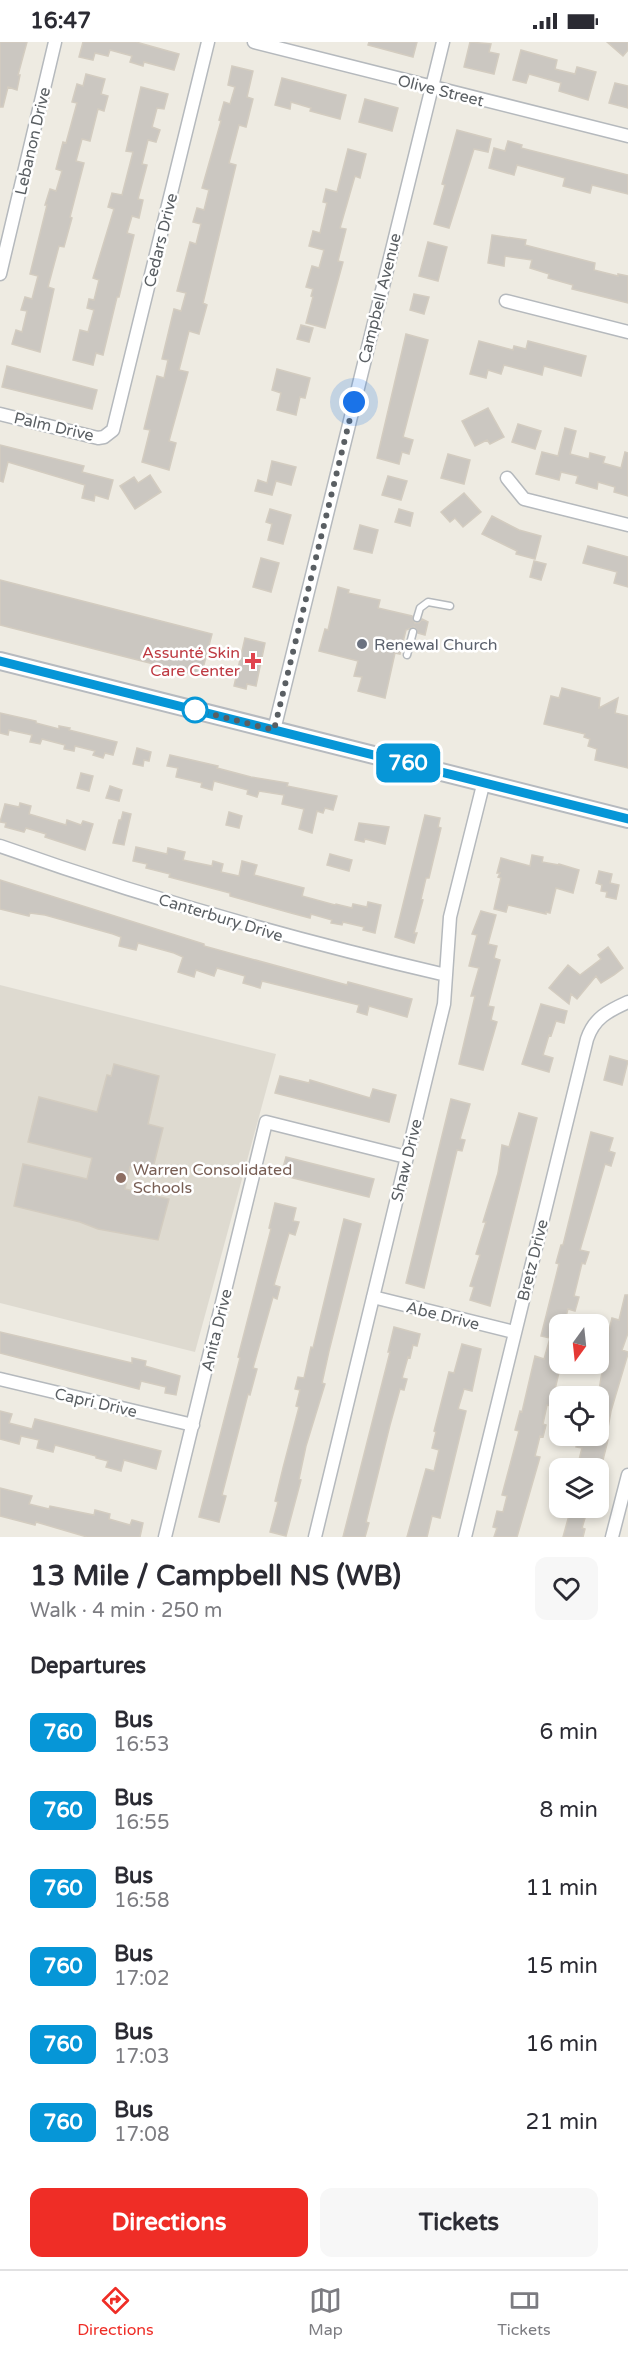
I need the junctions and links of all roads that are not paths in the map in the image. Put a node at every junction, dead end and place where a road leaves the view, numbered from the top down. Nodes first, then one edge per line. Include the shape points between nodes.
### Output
1 (56, 42) edge
2 (208, 42) edge
3 (254, 42) edge
4 (443, 42) edge
5 (432, 87) junction
6 (628, 136) edge
7 (0, 274) edge
8 (506, 301) dead end
9 (628, 333) edge
10 (0, 414) edge
11 (108, 435) joint
12 (507, 478) dead end
13 (628, 525) edge
14 (450, 606) dead end
15 (417, 618) dead end
16 (413, 632) dead end
17 (407, 655) dead end
18 (0, 661) edge
19 (274, 730) junction
20 (484, 781) junction
21 (628, 819) edge
22 (0, 846) edge
23 (446, 975) junction
24 (628, 1002) edge
25 (406, 1157) junction
26 (373, 1297) junction
27 (514, 1332) junction
28 (0, 1379) edge
29 (193, 1425) junction
30 (628, 1475) edge
31 (165, 1537) edge
32 (315, 1537) edge
33 (465, 1537) edge
34 (612, 1537) edge

1 - 7 street, Lebanon Drive
2 - 11 street, Cedars Drive via 115,425
3 - 5 street, Olive Street
4 - 5 street, Campbell Avenue
5 - 6 street, Olive Street
5 - 19 street, Campbell Avenue
8 - 9 street
10 - 11 street, Palm Drive via 98,438
12 - 13 street via 524,499
14 - 15 lane via 428,602 420,608
16 - 17 lane
18 - 19 main road
19 - 20 main road
20 - 21 main road
20 - 23 street, Shaw Drive via 450,917
22 - 23 street, Canterbury Drive via 270,932
23 - 25 street, Shaw Drive via 444,1004
24 - 27 street, Bretz Drive via 606,1012 591,1027
25 - 26 street, Shaw Drive
25 - 29 street, Anita Drive via 266,1122
26 - 27 street, Abe Drive
26 - 32 street, Shaw Drive
27 - 33 street, Bretz Drive
28 - 29 street, Capri Drive
29 - 31 street, Anita Drive
30 - 34 street

